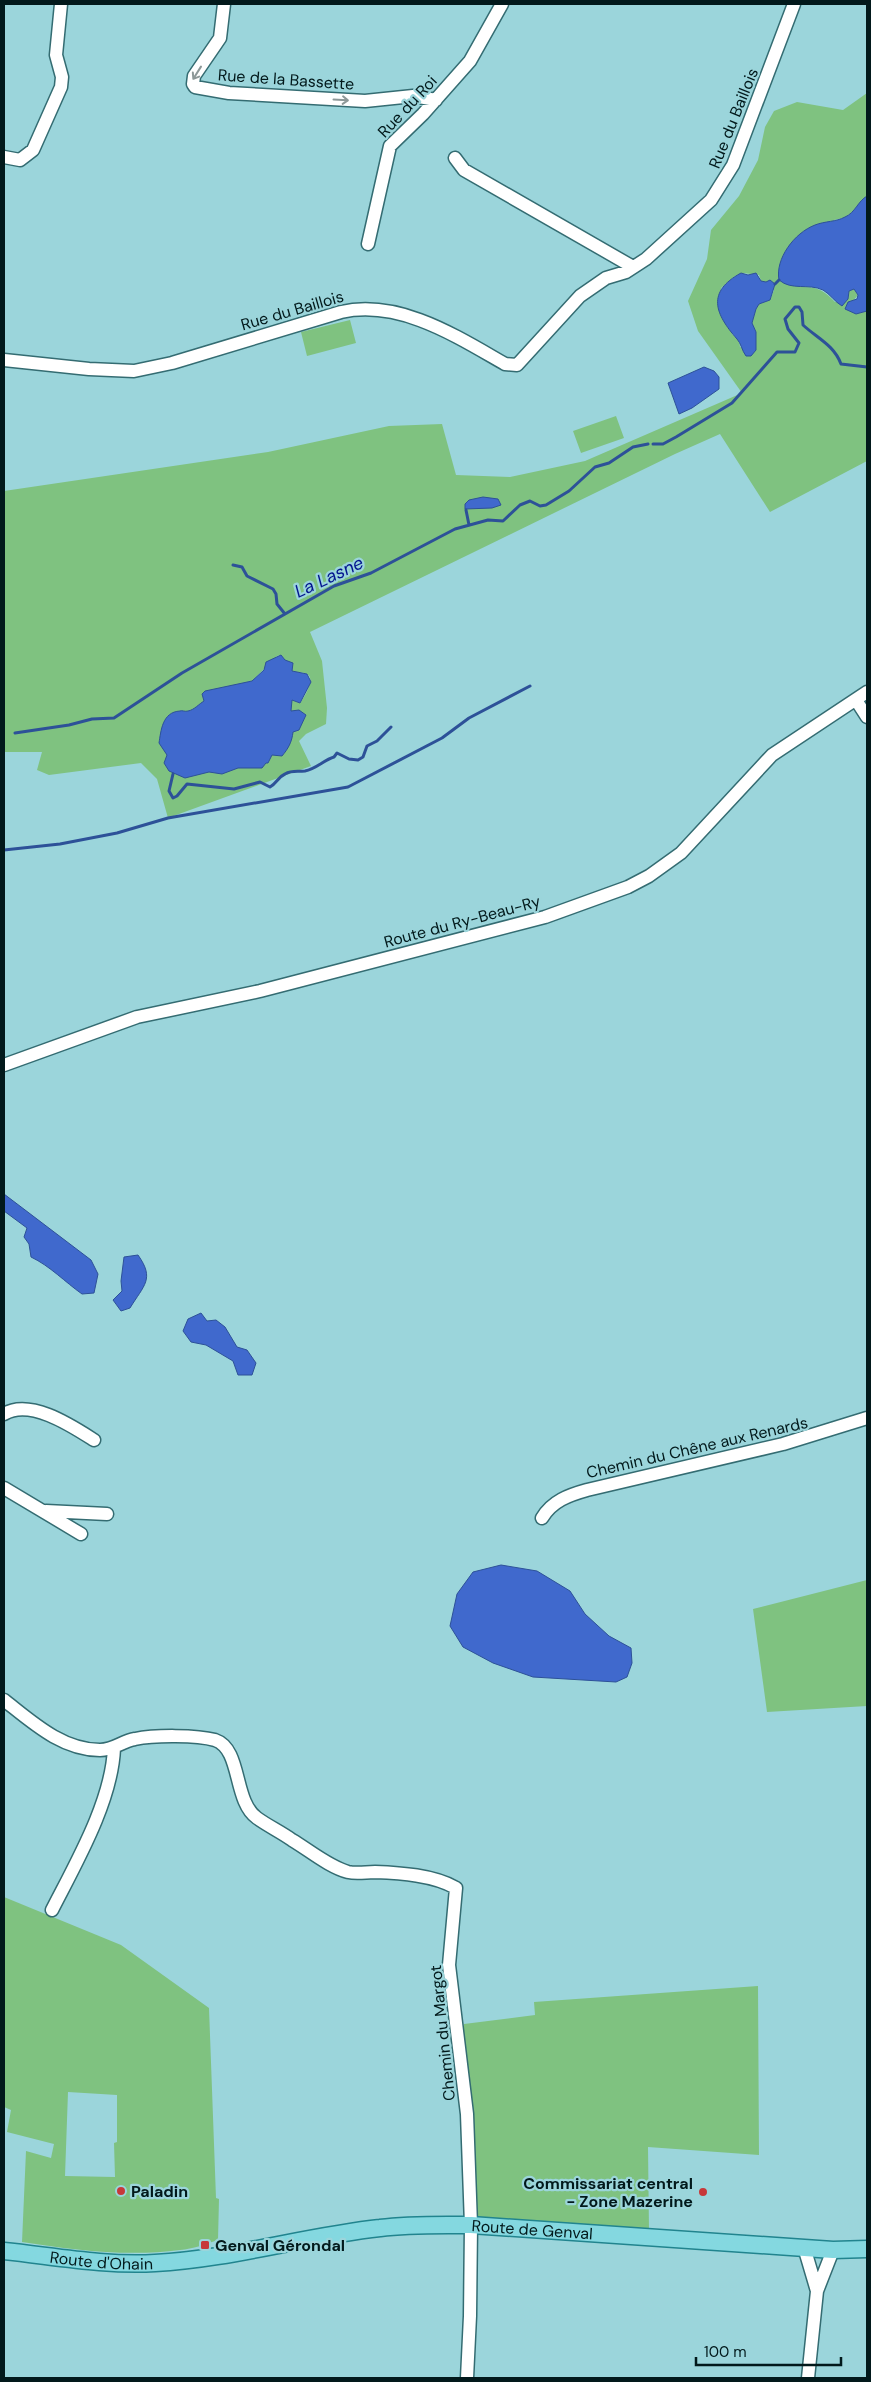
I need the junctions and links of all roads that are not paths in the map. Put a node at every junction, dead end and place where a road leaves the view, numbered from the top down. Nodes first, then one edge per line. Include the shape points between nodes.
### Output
1 (61, 4) edge
2 (224, 4) edge
3 (502, 4) edge
4 (794, 4) edge
5 (436, 100) junction
6 (4, 157) edge
7 (455, 158) dead end
8 (368, 244) dead end
9 (633, 267) junction
10 (4, 360) edge
11 (867, 692) edge
12 (856, 700) junction
13 (867, 717) edge
14 (4, 1065) edge
15 (4, 1414) edge
16 (867, 1418) edge
17 (94, 1440) dead end
18 (4, 1488) edge
19 (41, 1510) junction
20 (107, 1514) dead end
21 (542, 1518) dead end
22 (81, 1534) dead end
23 (4, 1700) edge
24 (114, 1748) junction
25 (52, 1910) dead end
26 (471, 2225) junction
27 (804, 2247) junction
28 (867, 2249) edge
29 (833, 2250) junction
30 (4, 2251) edge
31 (199, 2258) joint
32 (817, 2291) junction
33 (467, 2378) edge
34 (808, 2378) edge

1 - 6 street via 56,55 62,82 35,146 24,159
2 -> 5 street, Rue de la Bassette via 221,32 216,46 194,76 196,87 229,93 355,101 374,102 413,96
3 - 5 street, Rue du Roi via 470,61
4 - 9 street, Rue du Baillois via 733,165 721,187 696,215
5 - 8 street, Rue du Roi via 390,146
7 - 9 street via 464,170
9 - 10 street, Rue du Baillois via 586,291 512,366 422,320 369,309 341,312 172,363 134,371
11 - 12 street, Route du Ry-Beau-Ry
12 - 13 street
12 - 14 street, Route du Ry-Beau-Ry via 772,755 680,852 650,876 628,887 545,917 273,988 137,1017
15 - 17 street via 11,1410 39,1412 62,1419
16 - 21 street, Chemin du Chêne aux Renards via 783,1444 566,1496
18 - 19 street
19 - 20 street
19 - 22 street
23 - 24 street via 63,1742 91,1750
24 - 25 street via 113,1769 92,1829
24 - 26 street, Chemin du Margot via 135,1739 183,1736 217,1741 229,1754 251,1814 329,1862 348,1872 410,1876 456,1888 449,1965 465,2091
26 - 27 main road, Route de Genval
26 - 31 main road, Route de Genval via 402,2225
26 - 33 street
27 - 29 main road, Route de Genval
27 - 32 street
28 - 29 main road, Route de Genval
29 - 32 street
30 - 31 main road, Route d'Ohain via 154,2264
32 - 34 street

